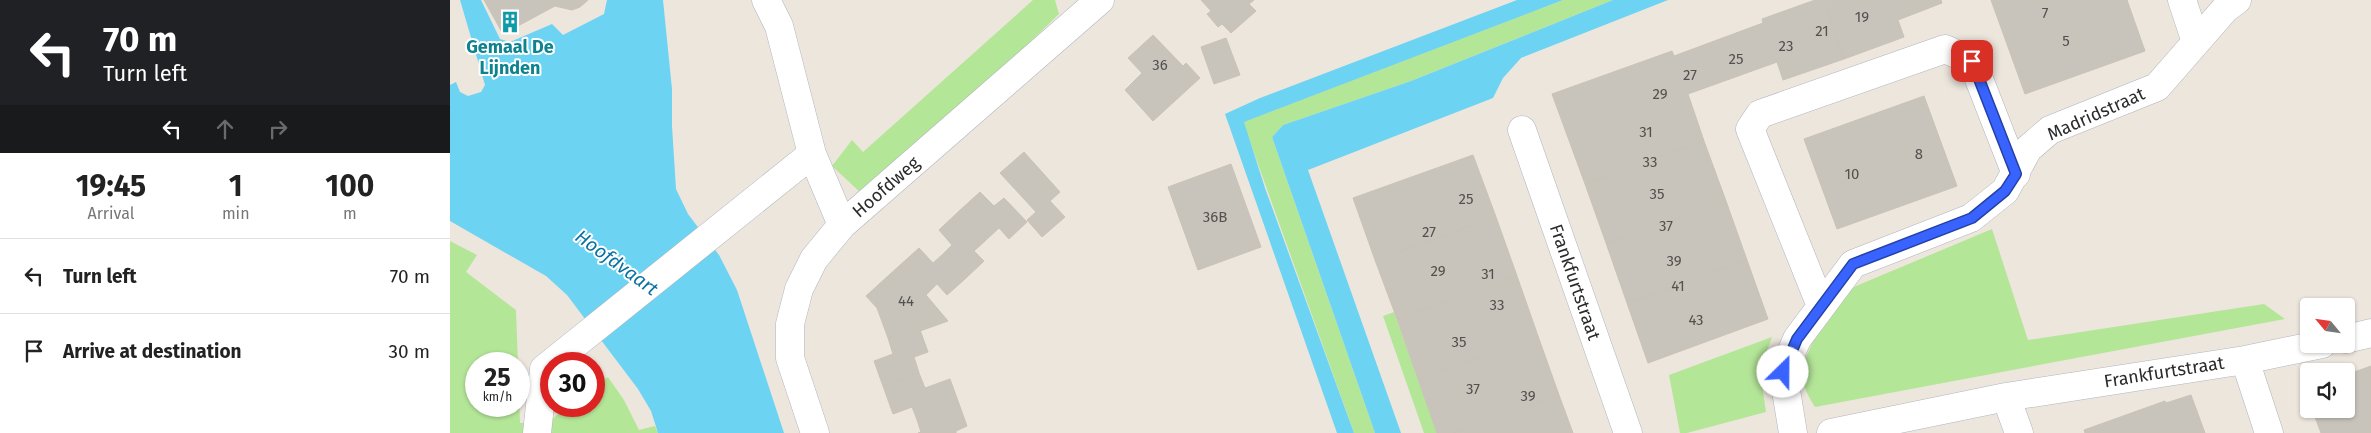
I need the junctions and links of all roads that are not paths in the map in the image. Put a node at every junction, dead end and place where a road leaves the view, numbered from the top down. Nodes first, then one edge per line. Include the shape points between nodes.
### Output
1 (766, 0) edge
2 (1100, 0) edge
3 (2182, 0) edge
4 (2237, 0) edge
5 (2196, 42) junction
6 (1522, 130) dead end
7 (812, 154) junction
8 (2016, 174) junction
9 (842, 225) junction
10 (1821, 306) junction
11 (2371, 334) edge
12 (2355, 337) edge
13 (2300, 349) edge
14 (2245, 360) junction
15 (2006, 397) junction
16 (537, 433) edge
17 (815, 433) edge
18 (1628, 433) edge
19 (1792, 433) edge
20 (1831, 433) edge
21 (2019, 433) edge
22 (2269, 433) edge

1 - 7 street via 779,26
2 - 9 street, Hoofdweg
3 - 5 street
4 - 5 street, Madridstraat
5 - 8 street, Madridstraat via 2157,87 2050,130 2028,149
6 - 18 street, Frankfurtstraat
7 - 9 street
7 - 16 street via 544,369
8 - 10 street, Madridstraat via 2005,191 1972,218 1853,264
8 - 10 street via 1972,61 1945,49 1760,114 1750,129
9 - 17 street, Hoofdweg via 814,259 799,289 790,324 790,358
10 - 19 street, Madridstraat via 1797,339 1783,372
11 - 12 street
13 - 14 street, Frankfurtstraat
14 - 15 street, Frankfurtstraat
14 - 22 street
15 - 20 street, Frankfurtstraat
15 - 21 street

